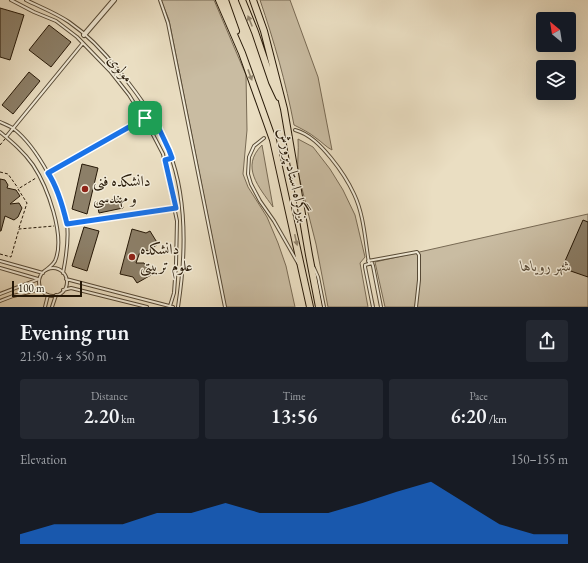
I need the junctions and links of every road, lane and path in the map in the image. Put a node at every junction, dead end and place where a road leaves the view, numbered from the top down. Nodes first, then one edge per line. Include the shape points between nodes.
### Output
1 (11, 0) edge
2 (26, 0) edge
3 (114, 0) edge
4 (160, 0) edge
5 (219, 0) edge
6 (225, 0) edge
7 (242, 0) edge
8 (253, 0) edge
9 (64, 19) junction
10 (60, 25) junction
11 (75, 27) junction
12 (71, 33) junction
13 (84, 35) junction
14 (83, 43) junction
15 (242, 53) junction
16 (284, 109) junction
17 (145, 118) junction
18 (155, 120) junction
19 (0, 122) edge
20 (148, 124) junction
21 (14, 129) junction
22 (295, 130) dead end
23 (0, 132) edge
24 (6, 137) junction
25 (264, 138) dead end
26 (0, 145) edge
27 (172, 158) junction
28 (165, 160) junction
29 (0, 172) edge
30 (48, 173) junction
31 (39, 177) junction
32 (18, 189) junction
33 (176, 208) junction
34 (67, 224) junction
35 (56, 226) junction
36 (19, 229) junction
37 (0, 254) edge
38 (309, 255) junction
39 (0, 261) edge
40 (369, 262) junction
41 (0, 268) edge
42 (46, 270) junction
43 (303, 272) junction
44 (43, 273) junction
45 (63, 273) junction
46 (66, 278) junction
47 (40, 280) junction
48 (41, 289) junction
49 (64, 290) junction
50 (0, 294) edge
51 (48, 295) junction
52 (56, 295) junction
53 (0, 301) edge
54 (170, 306) junction
55 (45, 307) edge
56 (52, 307) edge
57 (147, 307) edge
58 (173, 307) edge
59 (178, 307) edge
60 (225, 307) edge
61 (310, 307) edge
62 (319, 307) edge
63 (324, 307) edge
64 (373, 307) edge
65 (381, 307) edge
66 (416, 307) edge

1 - 10 lane, مولوی
2 - 9 lane, مولوی
3 - 13 street
4 - 60 lane via 168,23
5 - 15 highway, بزرگراه استاد پرورش
6 - 15 highway, بزرگراه استاد پرورش
16 -> 7 highway, بزرگراه استاد پرورش
8 - 16 highway, بزرگراه استاد پرورش via 264,31
9 - 10 lane
9 - 11 lane, مولوی
10 - 12 lane, مولوی
11 - 12 lane
11 - 13 lane, مولوی
12 - 14 lane, مولوی
13 - 18 lane, مولوی via 106,54 128,80
14 - 17 lane, مولوی via 110,71
14 - 21 lane
15 -> 43 highway, بزرگراه استاد پرورش via 273,140
16 - 38 highway, بزرگراه استاد پرورش
17 - 20 lane, مولوی
17 - 30 lane
18 - 20 lane
18 - 27 lane, مولوی
19 - 21 lane
20 - 28 lane, مولوی
21 - 24 lane
21 - 30 lane via 33,149
22 - 40 lane via 313,139 345,176 355,195
23 - 24 lane
24 - 26 path
24 - 31 lane via 33,164
25 - 43 lane via 254,146 249,157 248,174 260,201 274,220
27 - 28 lane
27 - 59 lane, مولوی via 184,224
28 - 33 lane, مولوی
29 - 32 path via 8,174
30 - 34 lane via 63,207
31 - 32 path
31 - 35 lane via 55,214
32 - 36 path via 27,203
33 - 34 lane
33 - 54 lane, مولوی via 176,265 174,293
34 - 45 lane
35 - 36 path
35 - 42 lane via 57,254 54,263
36 - 37 path via 11,257
38 - 62 highway, بزرگراه استاد پرورش
38 - 63 lane via 318,277
39 - 44 lane
40 - 64 lane via 365,268
40 - 65 lane via 373,266
40 - 66 lane via 417,252 419,280
41 - 47 lane
42 - 44 lane
42 - 45 lane via 55,268
43 - 61 highway, بزرگراه استاد پرورش
44 - 47 lane
45 - 46 lane
46 - 49 lane
46 - 54 lane
47 - 48 lane
47 - 50 lane
48 - 51 lane
48 - 53 lane
49 - 52 lane
49 - 57 lane via 71,288
51 - 52 lane
51 - 55 lane
52 - 56 lane
54 - 58 lane

